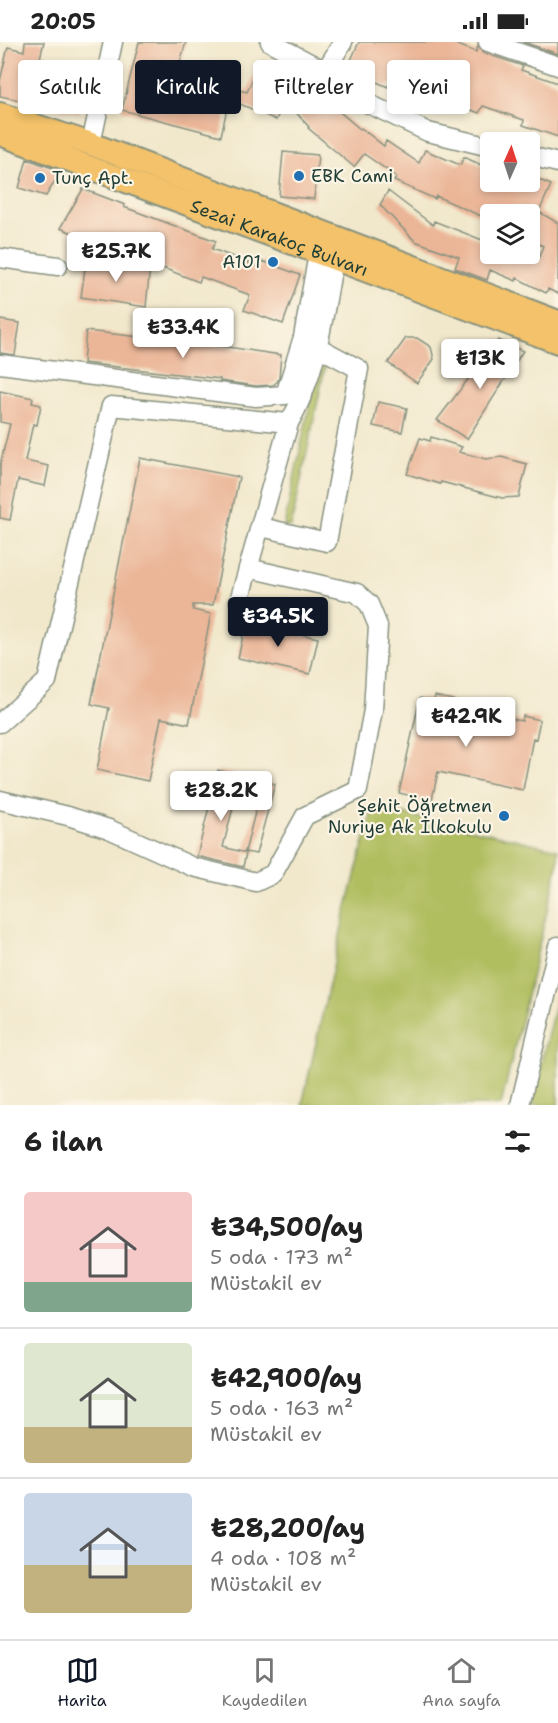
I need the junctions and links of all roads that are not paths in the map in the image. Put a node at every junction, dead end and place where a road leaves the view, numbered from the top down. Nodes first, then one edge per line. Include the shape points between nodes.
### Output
1 (113, 42) edge
2 (270, 42) edge
3 (343, 42) edge
4 (488, 42) edge
5 (304, 60) edge
6 (332, 60) edge
7 (558, 66) edge
8 (375, 106) edge
9 (0, 114) edge
10 (0, 134) edge
11 (91, 144) junction
12 (480, 145) edge
13 (540, 158) edge
14 (558, 162) edge
15 (331, 251) junction
16 (0, 258) edge
17 (58, 266) dead end
18 (558, 322) edge
19 (558, 342) edge
20 (316, 346) junction
21 (0, 364) edge
22 (289, 423) junction
23 (261, 526) junction
24 (248, 568) junction
25 (239, 601) dead end
26 (0, 723) edge
27 (0, 800) edge
28 (558, 946) edge
29 (520, 1105) edge

1 - 11 street
2 - 5 street
3 - 6 street
4 - 7 street
8 - 12 street via 428,132
9 - 11 main road, Sezai Karakoç Bulvarı
10 - 15 main road, Sezai Karakoç Bulvarı
11 - 15 main road, Sezai Karakoç Bulvarı
13 - 14 street
15 - 18 main road, Sezai Karakoç Bulvarı
15 - 19 main road, Sezai Karakoç Bulvarı
15 - 20 street
15 - 21 street via 285,395 256,397
16 - 17 street
20 - 22 street via 302,401
20 - 23 street via 359,369 327,542
22 - 23 street
22 - 26 street via 111,405 46,681
23 - 24 street
24 - 25 street
24 - 27 street via 357,593 369,604 378,626 373,710 358,790 305,816 273,874 256,882 193,867 109,829
28 - 29 street

